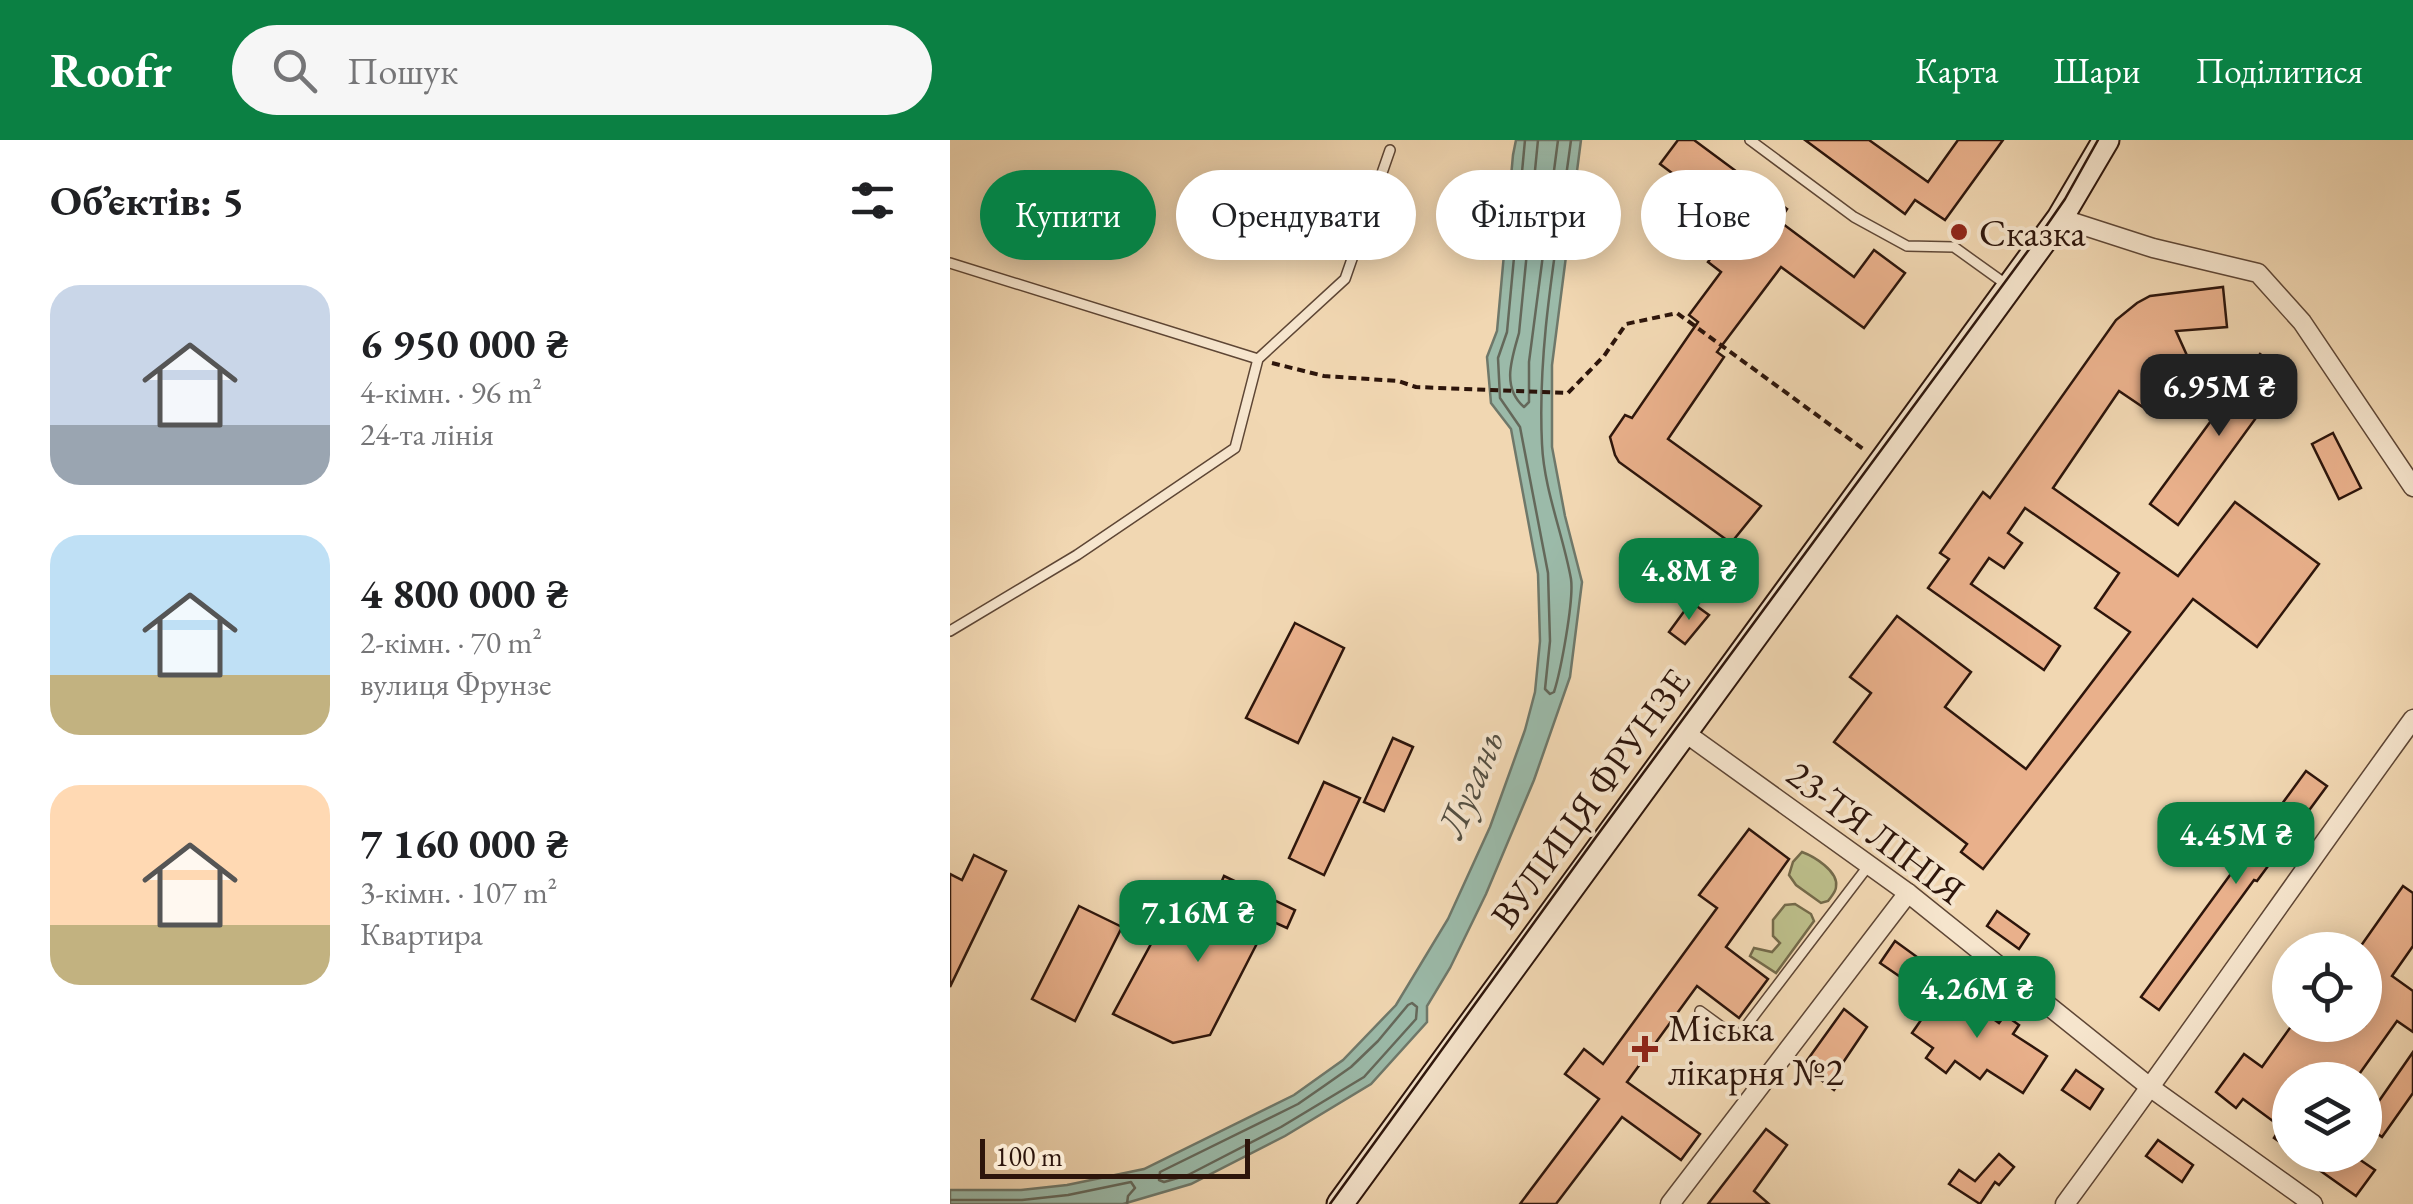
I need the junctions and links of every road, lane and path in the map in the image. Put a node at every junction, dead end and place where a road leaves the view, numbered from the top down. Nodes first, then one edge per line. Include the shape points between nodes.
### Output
1 (1750, 140) edge
2 (2106, 140) edge
3 (1390, 150) dead end
4 (2060, 218) junction
5 (950, 263) edge
6 (2010, 286) junction
7 (1258, 359) junction
8 (1881, 461) junction
9 (2413, 487) edge
10 (950, 631) edge
11 (2413, 719) edge
12 (1684, 732) junction
13 (1869, 865) junction
14 (1908, 893) junction
15 (1700, 1010) dead end
16 (2151, 1088) junction
17 (2305, 1202) edge
18 (1340, 1204) edge
19 (1670, 1204) edge
20 (2065, 1204) edge

1 - 6 lane via 1867,224 1907,246 1954,247
2 - 4 street, ВУЛИЦЯ ФРУНЗЕ
3 - 7 lane via 1346,279
4 - 6 street, ВУЛИЦЯ ФРУНЗЕ
4 - 9 street via 2258,273 2302,322
5 - 7 lane
6 - 8 street, ВУЛИЦЯ ФРУНЗЕ
7 - 8 path via 1324,376 1416,387 1568,393 1626,324 1677,313
7 - 10 lane via 1235,448
8 - 12 street, ВУЛИЦЯ ФРУНЗЕ
11 - 16 street
12 - 13 street, 23-ТЯ ЛІНІЯ
12 - 18 street, ВУЛИЦЯ ФРУНЗЕ
13 - 14 street, 23-ТЯ ЛІНІЯ
13 - 15 lane via 1738,1038
14 - 16 street, 23-ТЯ ЛІНІЯ
14 - 19 street
16 - 17 street, 23-ТЯ ЛІНІЯ
16 - 20 street

